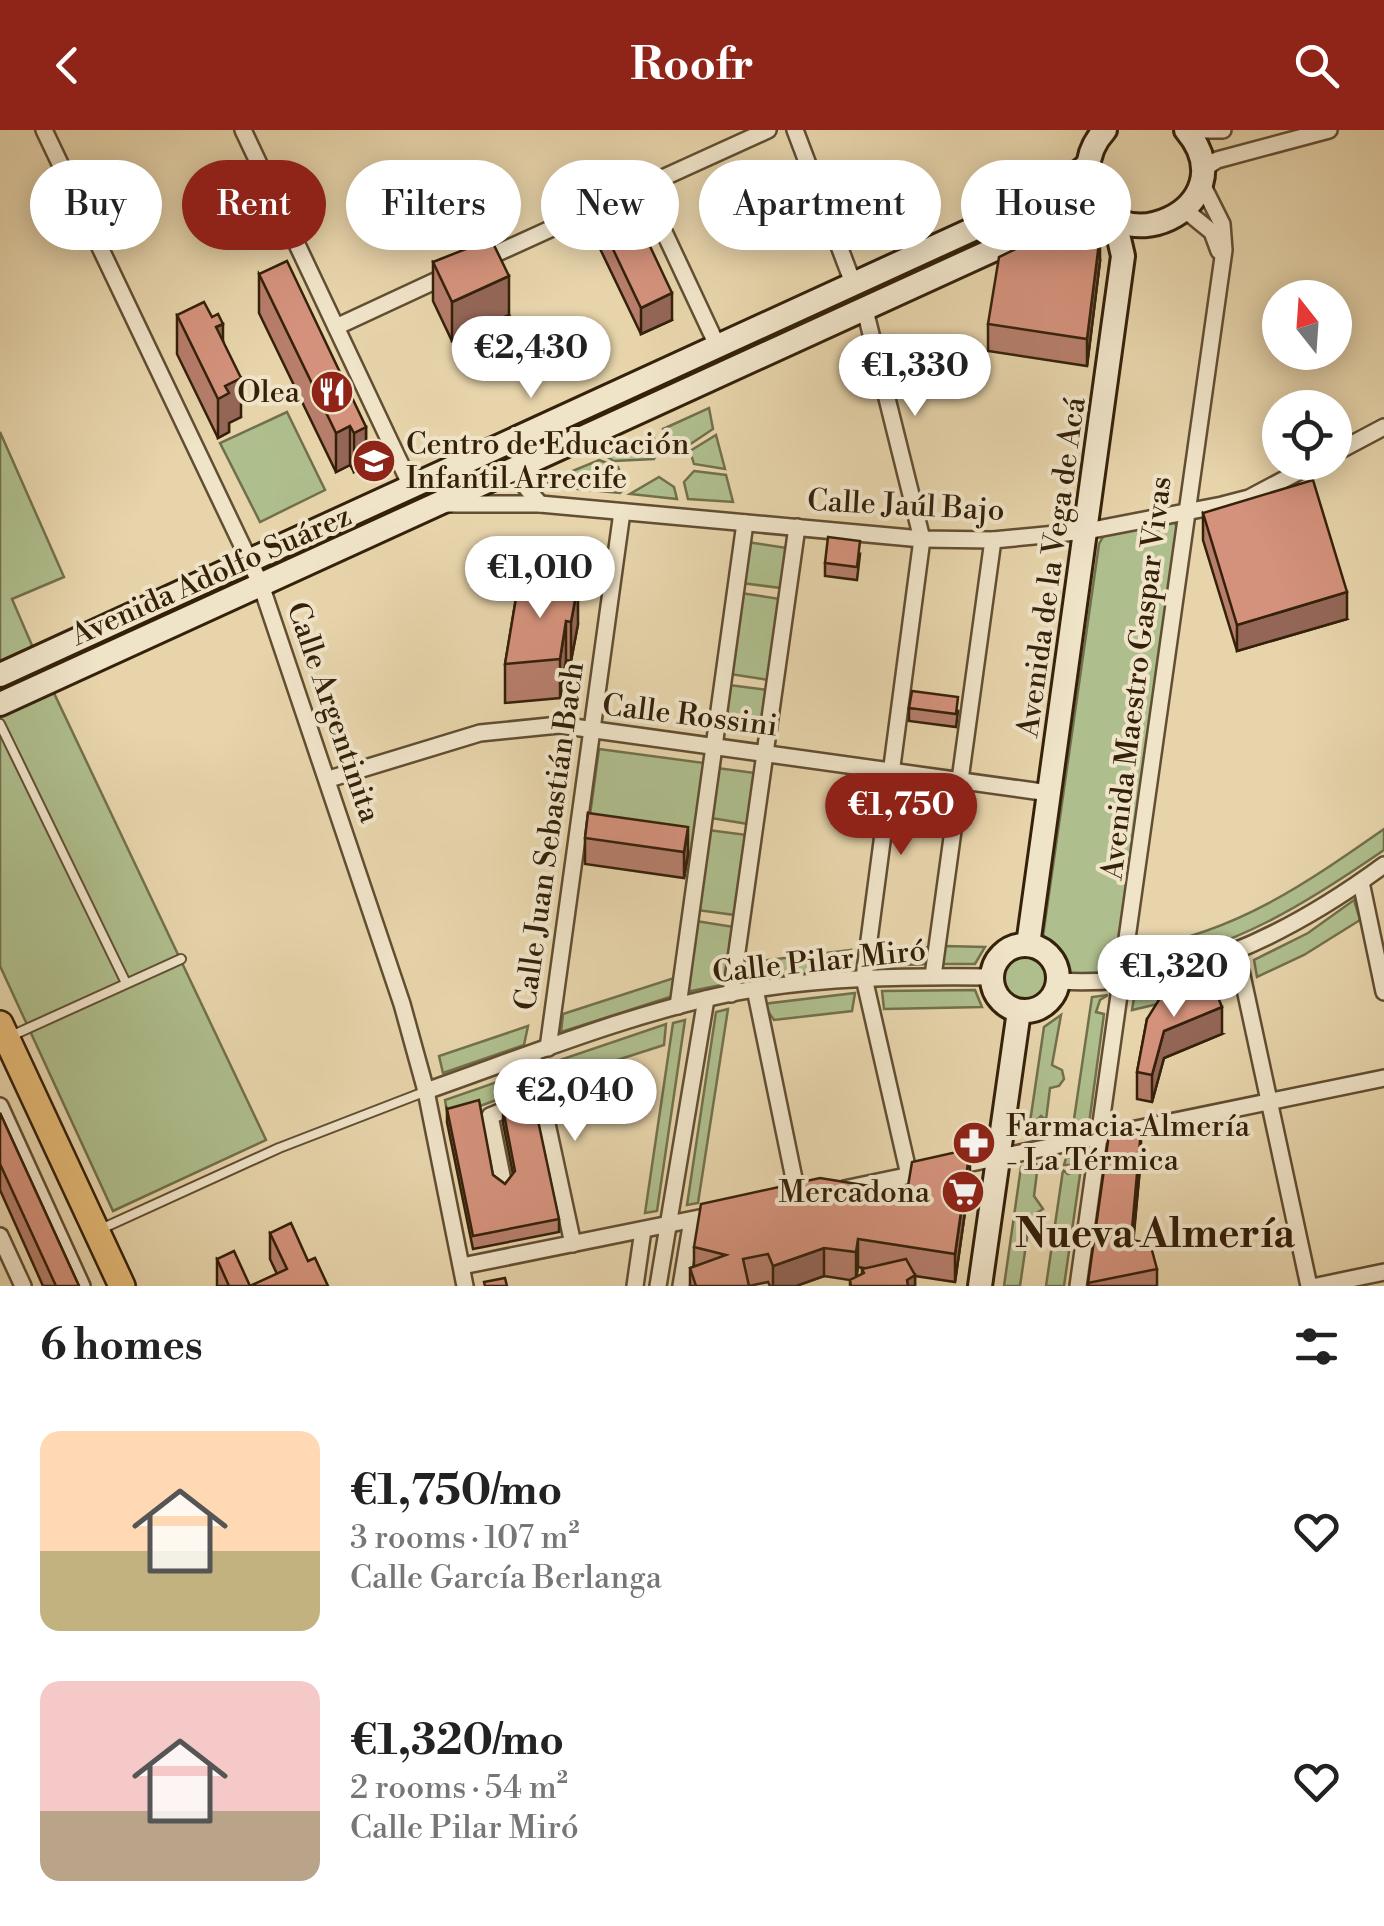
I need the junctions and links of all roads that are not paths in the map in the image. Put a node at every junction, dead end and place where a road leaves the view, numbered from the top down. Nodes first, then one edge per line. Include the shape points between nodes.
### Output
1 (243, 130) edge
2 (768, 130) edge
3 (795, 130) edge
4 (1189, 130) edge
5 (1222, 130) edge
6 (1329, 130) edge
7 (51, 132) edge
8 (1101, 132) edge
9 (1090, 160) edge
10 (679, 171) edge
11 (1201, 175) junction
12 (1185, 210) junction
13 (1131, 220) edge
14 (1151, 226) junction
15 (541, 233) edge
16 (961, 234) edge
17 (673, 250) edge
18 (995, 250) edge
19 (1122, 250) edge
20 (1220, 255) junction
21 (1124, 256) junction
22 (854, 282) junction
23 (864, 310) junction
24 (336, 326) junction
25 (717, 345) junction
26 (1384, 427) edge
27 (1352, 444) edge
28 (533, 462) junction
29 (1283, 480) edge
30 (411, 486) junction
31 (440, 504) junction
32 (540, 504) junction
33 (1186, 510) junction
34 (622, 512) junction
35 (745, 523) junction
36 (796, 528) junction
37 (1087, 532) junction
38 (922, 538) junction
39 (994, 540) junction
40 (250, 560) junction
41 (261, 585) junction
42 (0, 675) edge
43 (0, 704) edge
44 (0, 724) edge
45 (592, 730) junction
46 (716, 745) junction
47 (767, 752) junction
48 (890, 769) junction
49 (329, 779) junction
50 (961, 780) junction
51 (1050, 793) junction
52 (1384, 865) edge
53 (1362, 882) junction
54 (1028, 944) junction
55 (1237, 952) junction
56 (181, 959) dead end
57 (933, 976) junction
58 (992, 977) junction
59 (864, 978) junction
60 (1123, 979) junction
61 (1058, 981) junction
62 (126, 983) junction
63 (754, 990) junction
64 (1384, 992) edge
65 (731, 994) junction
66 (706, 999) junction
67 (678, 1006) junction
68 (1019, 1011) junction
69 (2, 1034) edge
70 (540, 1051) junction
71 (1384, 1078) edge
72 (426, 1091) junction
73 (541, 1095) junction
74 (1270, 1102) junction
75 (0, 1106) edge
76 (1100, 1137) junction
77 (999, 1158) junction
78 (909, 1176) junction
79 (504, 1186) edge
80 (835, 1191) edge
81 (816, 1194) edge
82 (798, 1198) junction
83 (780, 1202) edge
84 (744, 1209) edge
85 (692, 1220) junction
86 (668, 1225) junction
87 (642, 1230) junction
88 (97, 1231) junction
89 (0, 1236) edge
90 (574, 1244) junction
91 (462, 1266) junction
92 (1384, 1272) edge
93 (23, 1286) edge
94 (82, 1286) edge
95 (122, 1286) edge
96 (464, 1286) edge
97 (635, 1286) edge
98 (658, 1286) edge
99 (681, 1286) edge
100 (980, 1286) edge
101 (1078, 1286) edge
102 (1308, 1286) edge
103 (1318, 1286) edge

1 - 24 street
2 - 10 street
3 - 22 street
4 - 5 street
4 - 11 street
6 - 11 street via 1217,160
7 - 40 street, Calle Argentinita
8 - 9 street
11 - 12 street
11 - 20 street, Avenida Maestro Gaspar Vivas via 1222,224
12 - 14 street
12 - 20 street via 1212,232
13 - 14 street
14 - 21 street via 1137,234
15 - 24 street
16 - 22 street, Avenida Adolfo Suárez
17 - 25 street
18 - 23 street, Avenida Adolfo Suárez
19 - 21 street, Avenida de la Vega de Acá
20 - 33 street, Avenida Maestro Gaspar Vivas
21 - 37 street, Avenida de la Vega de Acá
22 - 25 street, Avenida Adolfo Suárez
23 - 28 street, Avenida Adolfo Suárez
23 - 38 street
24 - 30 street
25 - 30 street, Avenida Adolfo Suárez
26 - 27 street
28 - 31 street, Avenida Adolfo Suárez
28 - 32 street via 525,486
29 - 33 street, Calle Jaúl Bajo via 1249,498
30 - 40 street, Avenida Adolfo Suárez
31 - 32 street, Calle Jaúl Bajo
31 - 41 street, Avenida Adolfo Suárez
32 - 34 street, Calle Jaúl Bajo
33 - 37 street, Calle Jaúl Bajo
33 - 60 street, Avenida Maestro Gaspar Vivas
34 - 35 street, Calle Jaúl Bajo
34 - 45 street, Calle Juan Sebastián Bach
35 - 36 street, Calle Jaúl Bajo
35 - 46 street
36 - 38 street, Calle Jaúl Bajo
36 - 47 street
37 - 39 street, Calle Jaúl Bajo
37 - 51 street, Avenida de la Vega de Acá
38 - 39 street, Calle Jaúl Bajo
38 - 48 street
39 - 50 street
40 - 41 street, Calle Argentinita
40 - 42 street, Avenida Adolfo Suárez
41 - 43 street, Avenida Adolfo Suárez
41 - 49 street, Calle Argentinita
44 - 62 lane
45 - 46 street, Calle Rossini
45 - 49 street, Calle Rossini via 559,725 480,733
45 - 70 street, Calle Juan Sebastián Bach
46 - 47 street, Calle Rossini
46 - 67 street
47 - 48 street, Calle Rossini
47 - 65 street
48 - 50 street, Calle Rossini
48 - 59 street
49 - 72 street, Calle Argentinita
50 - 51 street, Calle Rossini
50 - 57 street
51 - 54 street, Avenida de la Vega de Acá
52 - 53 street
53 - 55 street
53 - 64 street
54 - 58 street via 1002,955
54 - 61 street via 1052,959
55 - 60 street via 1181,971
55 - 74 street
56 - 62 lane
57 - 58 street, Calle Pilar Miró
57 - 59 street, Calle Pilar Miró
58 - 68 street via 1000,1000
59 - 63 street, Calle Pilar Miró
59 - 78 street
60 - 61 street
60 - 76 street, Avenida Maestro Gaspar Vivas
61 - 68 street via 1042,1006
62 - 69 lane
63 - 65 street, Calle Pilar Miró
63 - 82 street
65 - 66 street, Calle Pilar Miró
66 - 67 street, Calle Pilar Miró
66 - 86 street
67 - 70 street, Calle Pilar Miró
68 - 77 street
69 - 88 main road
70 - 72 street, Calle Pilar Miró
70 - 73 street, Calle Juan Sebastián Bach
71 - 74 street
72 - 88 lane via 278,1148
72 - 91 street, Calle Argentinita
73 - 79 street via 490,1116
73 - 90 street, Calle Juan Sebastián Bach
74 - 76 street
74 - 102 street
75 - 94 street
76 - 77 street
76 - 101 street, Avenida Maestro Gaspar Vivas
77 - 78 street
77 - 100 street
78 - 80 street
81 - 82 street
82 - 83 street
84 - 85 street
85 - 86 street
85 - 99 street
86 - 87 street
86 - 98 street
87 - 90 street
87 - 97 street
88 - 95 main road
89 - 93 street
90 - 91 street
91 - 96 street, Calle Argentinita
92 - 103 street

